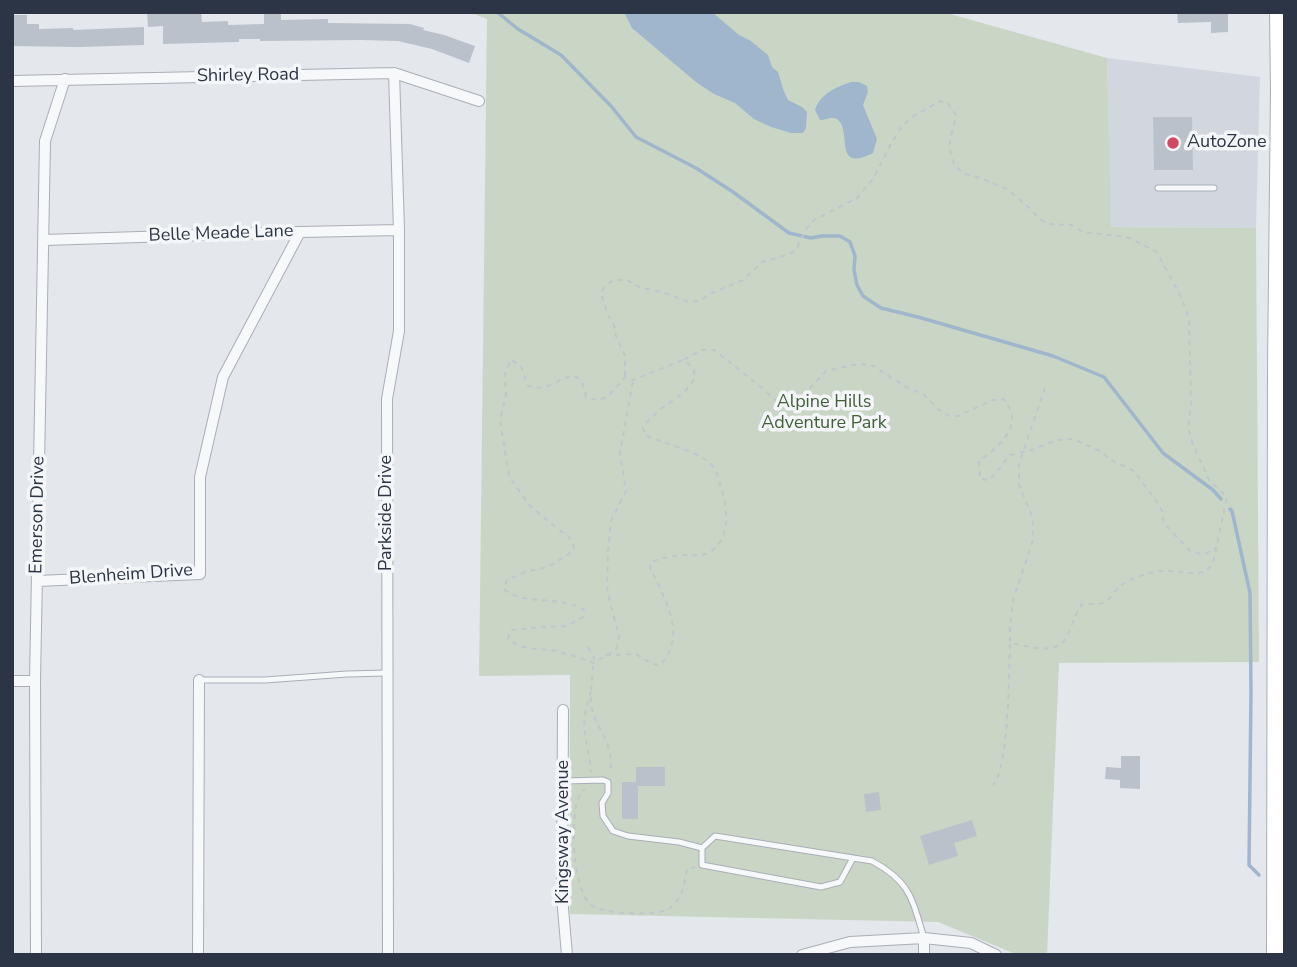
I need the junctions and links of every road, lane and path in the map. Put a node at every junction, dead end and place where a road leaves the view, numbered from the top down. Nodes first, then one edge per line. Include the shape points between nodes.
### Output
1 (1281, 13) edge
2 (1282, 56) edge
3 (394, 73) junction
4 (65, 79) junction
5 (12, 81) edge
6 (1282, 91) edge
7 (479, 101) dead end
8 (1158, 188) dead end
9 (1214, 188) dead end
10 (399, 230) junction
11 (300, 232) junction
12 (44, 240) junction
13 (683, 360) junction
14 (1280, 367) edge
15 (625, 377) junction
16 (634, 380) junction
17 (1045, 388) dead end
18 (1023, 453) junction
19 (1216, 548) junction
20 (37, 581) junction
21 (1010, 643) junction
22 (589, 647) dead end
23 (606, 655) junction
24 (594, 663) junction
25 (387, 673) junction
26 (199, 680) joint
27 (12, 681) edge
28 (35, 681) junction
29 (563, 710) dead end
30 (564, 781) junction
31 (608, 782) junction
32 (993, 785) dead end
33 (702, 848) junction
34 (853, 858) junction
35 (1280, 863) edge
36 (924, 938) junction
37 (36, 955) edge
38 (198, 955) edge
39 (387, 955) edge
40 (567, 955) edge
41 (802, 955) edge
42 (924, 955) edge
43 (996, 955) edge
44 (1275, 955) edge

1 - 2 main road
2 - 6 main road
3 - 4 street, Shirley Road
3 - 7 street, Shirley Road
3 - 10 street, Parkside Drive
4 - 5 street, Shirley Road
4 - 12 street, Emerson Drive via 45,141
6 - 14 main road
8 - 9 lane
10 - 11 street, Belle Meade Lane
10 - 25 street, Parkside Drive via 399,331 387,399
11 - 12 street, Belle Meade Lane
11 - 20 street, Blenheim Drive via 223,377 200,477 200,574
12 - 20 street, Emerson Drive
13 - 16 path
13 - 18 path via 701,350 714,350 782,406 802,406 809,389 826,371 870,364 949,415 1004,399 1012,413 1011,428 979,461 980,479 990,480 1010,455
13 - 23 path via 693,373 692,382 643,428 645,435 710,463 726,509 726,526 717,546 703,555 651,562 673,620 665,660 660,665 636,654
14 - 35 main road
15 - 16 path
15 - 19 path via 625,356 601,293 606,285 627,280 689,302 743,280 762,262 796,250 814,220 857,198 903,125 940,101 948,103 956,115 950,155 962,173 1007,190 1048,223 1127,237 1157,252 1189,318 1188,427 1192,442 1209,480 1227,497
15 - 24 path via 607,396 595,401 586,397 582,384 570,375 549,386 528,386 521,366 512,360 505,374 500,420 509,476 529,505 568,536 574,548 548,567 507,580 504,589 519,598 584,610 578,622 511,631 508,638 522,646
16 - 23 path via 620,453 626,491 609,534 607,587 619,635 616,649
17 - 18 path
18 - 19 path via 1073,439 1102,452 1134,471 1163,511 1164,523 1189,550 1203,555
18 - 21 path via 1019,485 1032,518 1033,540 1013,600
19 - 21 path via 1205,572 1149,573 1118,588 1106,602 1081,605 1062,645 1054,649
20 - 28 street, Emerson Drive
21 - 32 path via 1006,734 998,781
22 - 24 path
23 - 24 path
24 - 31 path via 591,705 610,749
25 - 26 lane
25 - 39 street, Parkside Drive
26 - 38 street
27 - 28 street
28 - 37 street, Emerson Drive
29 - 30 street, Kingsway Avenue
30 - 31 lane
30 - 40 street, Kingsway Avenue via 562,897
31 - 33 lane via 603,816 613,831
33 - 34 lane via 715,836
33 - 34 lane via 702,866 821,887 840,882
34 - 36 lane via 872,861 902,882
35 - 44 main road
36 - 41 street via 850,942
36 - 42 street
36 - 43 street via 971,943

